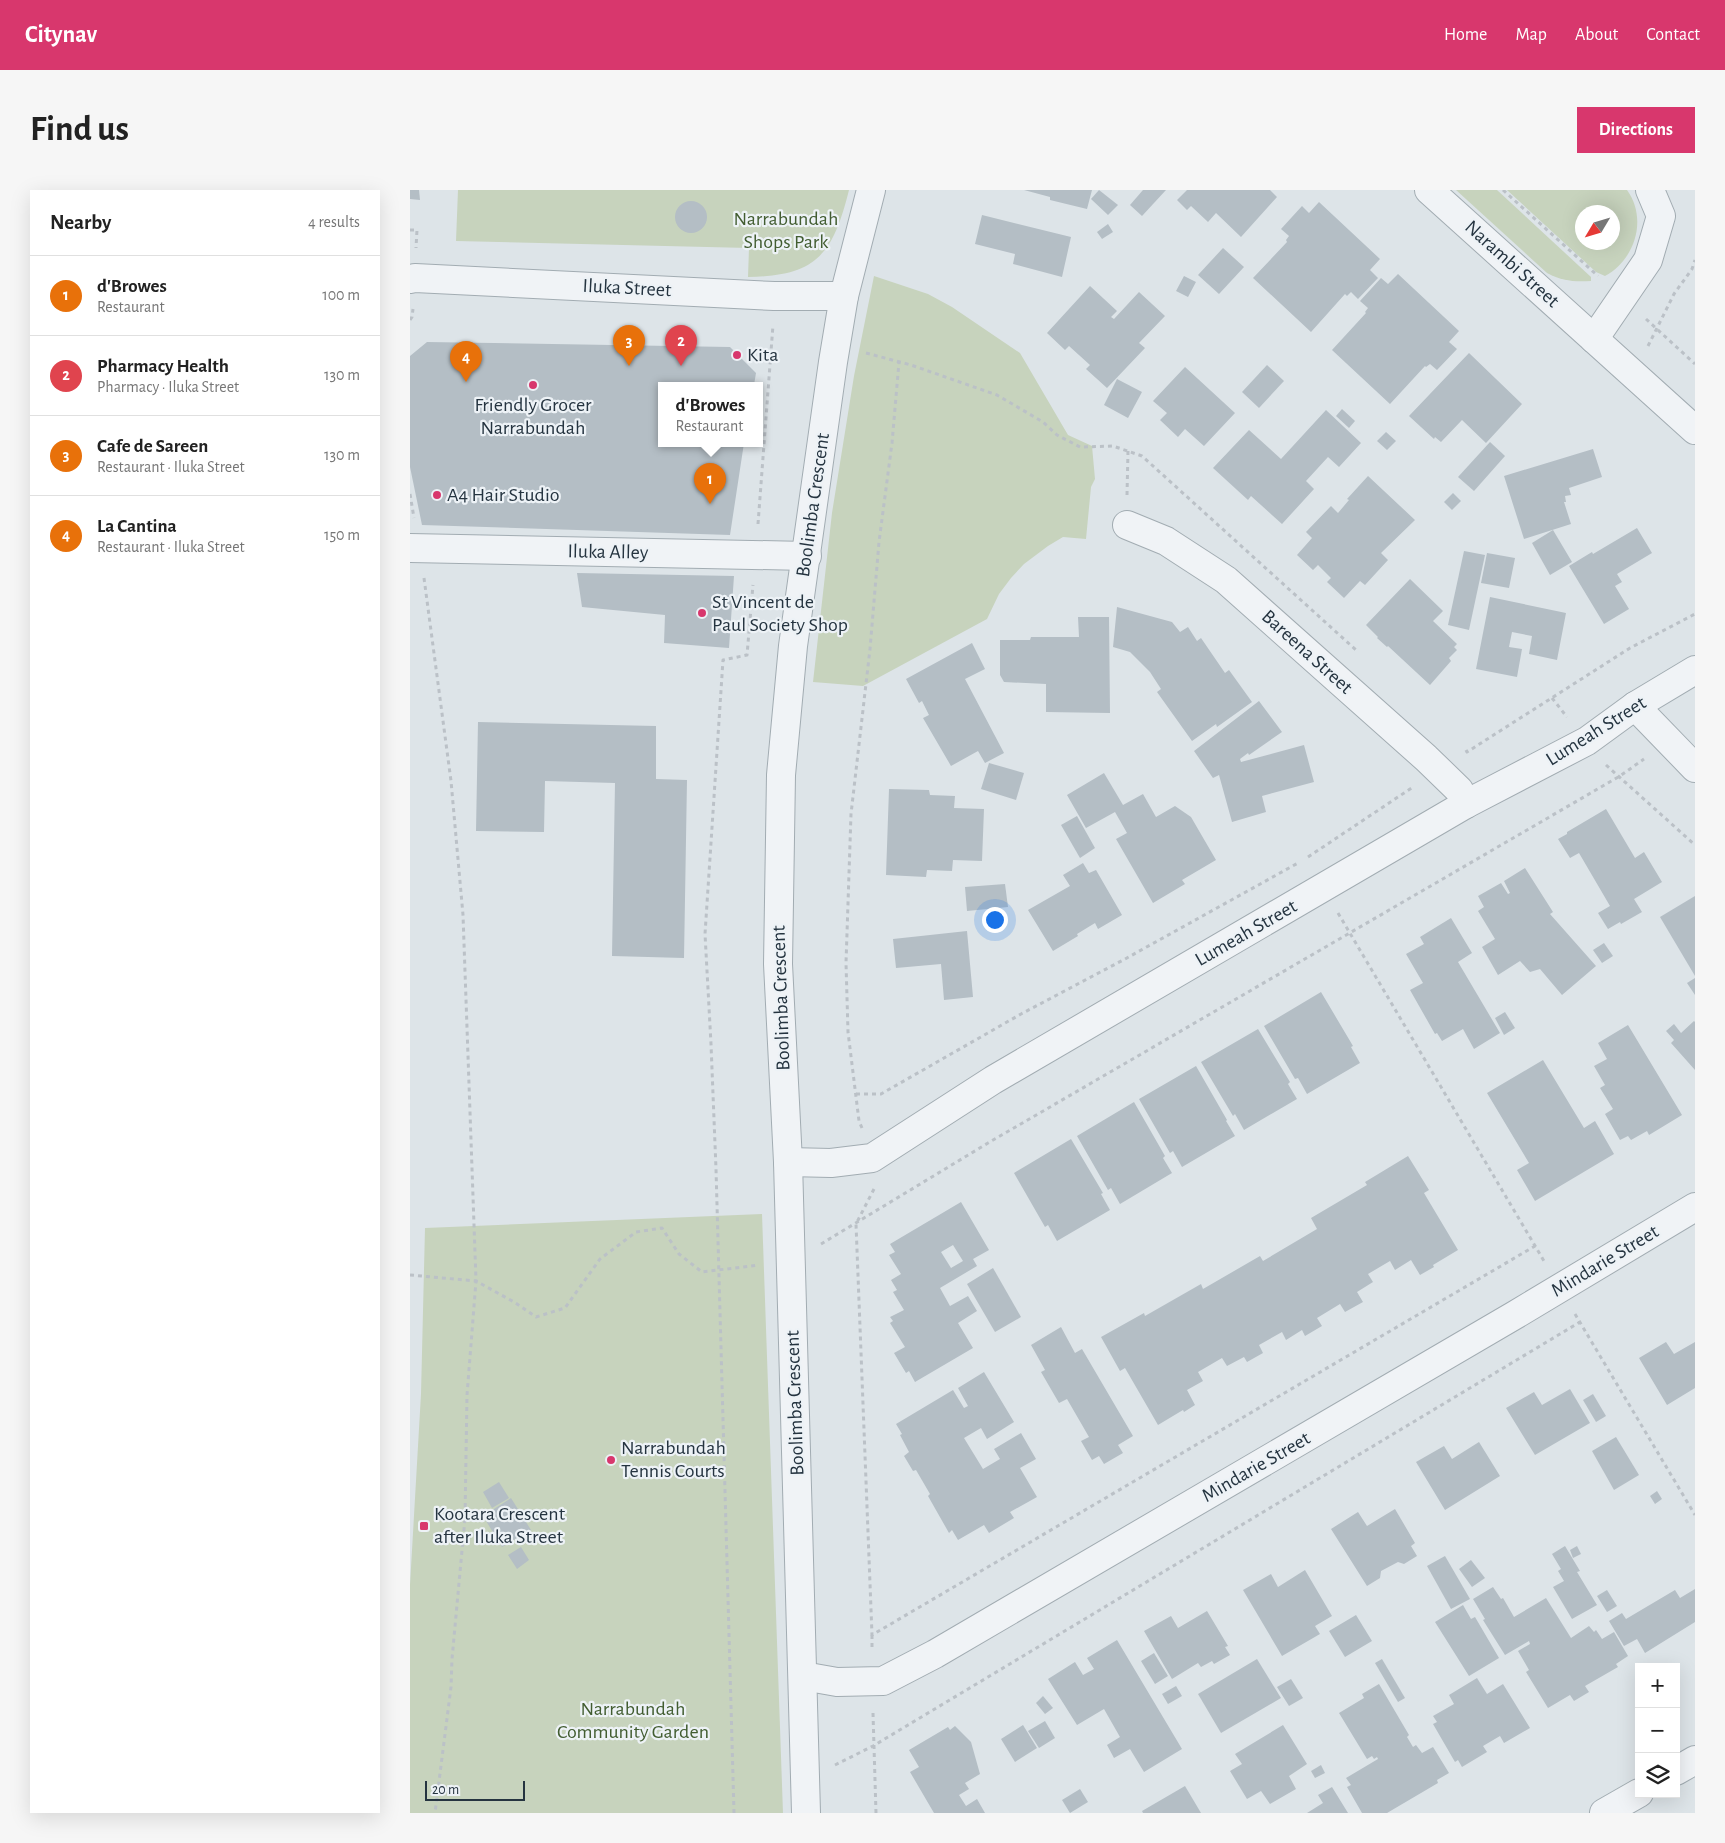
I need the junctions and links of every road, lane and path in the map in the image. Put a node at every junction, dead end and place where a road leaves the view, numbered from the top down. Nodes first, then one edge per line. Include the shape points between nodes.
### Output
1 (871, 190) edge
2 (1429, 190) edge
3 (1503, 190) edge
4 (1650, 190) edge
5 (410, 230) edge
6 (417, 230) dead end
7 (1695, 260) edge
8 (410, 279) edge
9 (844, 296) junction
10 (1622, 298) junction
11 (773, 316) dead end
12 (1657, 329) junction
13 (1594, 339) junction
14 (836, 345) junction
15 (899, 362) junction
16 (1695, 364) edge
17 (1633, 374) junction
18 (1695, 430) edge
19 (1128, 451) junction
20 (1127, 525) joint
21 (415, 548) edge
22 (756, 555) junction
23 (807, 556) junction
24 (1695, 614) edge
25 (1360, 654) dead end
26 (1695, 670) edge
27 (1552, 698) junction
28 (1635, 706) junction
29 (1587, 741) junction
30 (1669, 742) junction
31 (1460, 746) dead end
32 (1467, 752) junction
33 (1695, 768) edge
34 (1439, 771) junction
35 (1620, 776) junction
36 (1466, 804) junction
37 (1695, 845) edge
38 (1299, 862) dead end
39 (1322, 889) junction
40 (1351, 932) junction
41 (856, 1094) junction
42 (872, 1158) junction
43 (788, 1162) junction
44 (1695, 1207) edge
45 (856, 1224) junction
46 (1535, 1246) junction
47 (790, 1261) junction
48 (719, 1270) junction
49 (410, 1275) edge
50 (476, 1281) junction
51 (1560, 1288) junction
52 (1580, 1322) junction
53 (1695, 1515) edge
54 (872, 1635) junction
55 (803, 1676) junction
56 (872, 1681) junction
57 (873, 1746) junction
58 (1695, 1760) edge
59 (1680, 1769) edge
60 (806, 1780) junction
61 (1635, 1795) edge
62 (435, 1813) edge
63 (734, 1813) edge
64 (806, 1813) edge
65 (876, 1813) edge
66 (1604, 1813) edge

1 - 9 street, Boolimba Crescent
2 - 13 street, Narambi Street
3 - 10 path
4 - 10 street via 1661,216 1648,260
5 - 6 path
7 - 12 path
8 - 9 street, Iluka Street via 774,296
9 - 14 street, Boolimba Crescent
10 - 12 path
10 - 13 street
11 - 22 path
12 - 16 path
12 - 17 path
13 - 17 street, Narambi Street
14 - 15 path
14 - 23 street, Boolimba Crescent
15 - 19 path via 997,395 1080,447 1113,446
15 - 41 path via 851,814 846,964 848,1032
17 - 18 street, Narambi Street
19 - 20 path
19 - 25 path via 1142,456
20 - 34 street, Bareena Street via 1166,541 1226,580
21 - 22 street, Iluka Alley
21 - 50 path via 451,781 463,916
22 - 23 street, Iluka Alley
22 - 48 path via 747,655 723,660 705,934
23 - 43 street, Boolimba Crescent via 793,646 781,775 778,964
24 - 27 path via 1630,648
26 - 28 street, Lumeah Street
27 - 29 path
27 - 32 path
28 - 29 street, Lumeah Street
28 - 30 street
29 - 35 path via 1605,764
29 - 36 street, Lumeah Street
30 - 33 street
30 - 35 path
31 - 32 path
32 - 34 path
34 - 36 street, Bareena Street via 1459,790
34 - 39 path via 1308,858
35 - 37 path
35 - 40 path
36 - 39 street, Lumeah Street
38 - 41 path via 880,1094
39 - 40 path
39 - 42 street, Lumeah Street via 993,1080
40 - 45 path via 988,1143
40 - 46 path
41 - 42 path
42 - 43 street, Lumeah Street via 831,1163
42 - 45 path via 876,1185
43 - 47 street, Boolimba Crescent
44 - 51 street, Mindarie Street
45 - 47 path
45 - 54 path
46 - 51 path
46 - 54 path
47 - 48 path
47 - 55 street, Boolimba Crescent
48 - 50 path via 702,1272 679,1254 662,1228 636,1232 600,1258 565,1308 536,1317
48 - 63 path
49 - 50 path
50 - 62 path via 467,1394 466,1518 451,1687
51 - 52 path
51 - 56 street, Mindarie Street via 936,1654 883,1681
52 - 53 path
52 - 57 path
54 - 56 path
55 - 56 street, Mindarie Street via 838,1682
55 - 60 street, Boolimba Crescent
56 - 57 path
57 - 60 path
57 - 65 path
58 - 59 street
60 - 64 street, Boolimba Crescent
61 - 66 street

